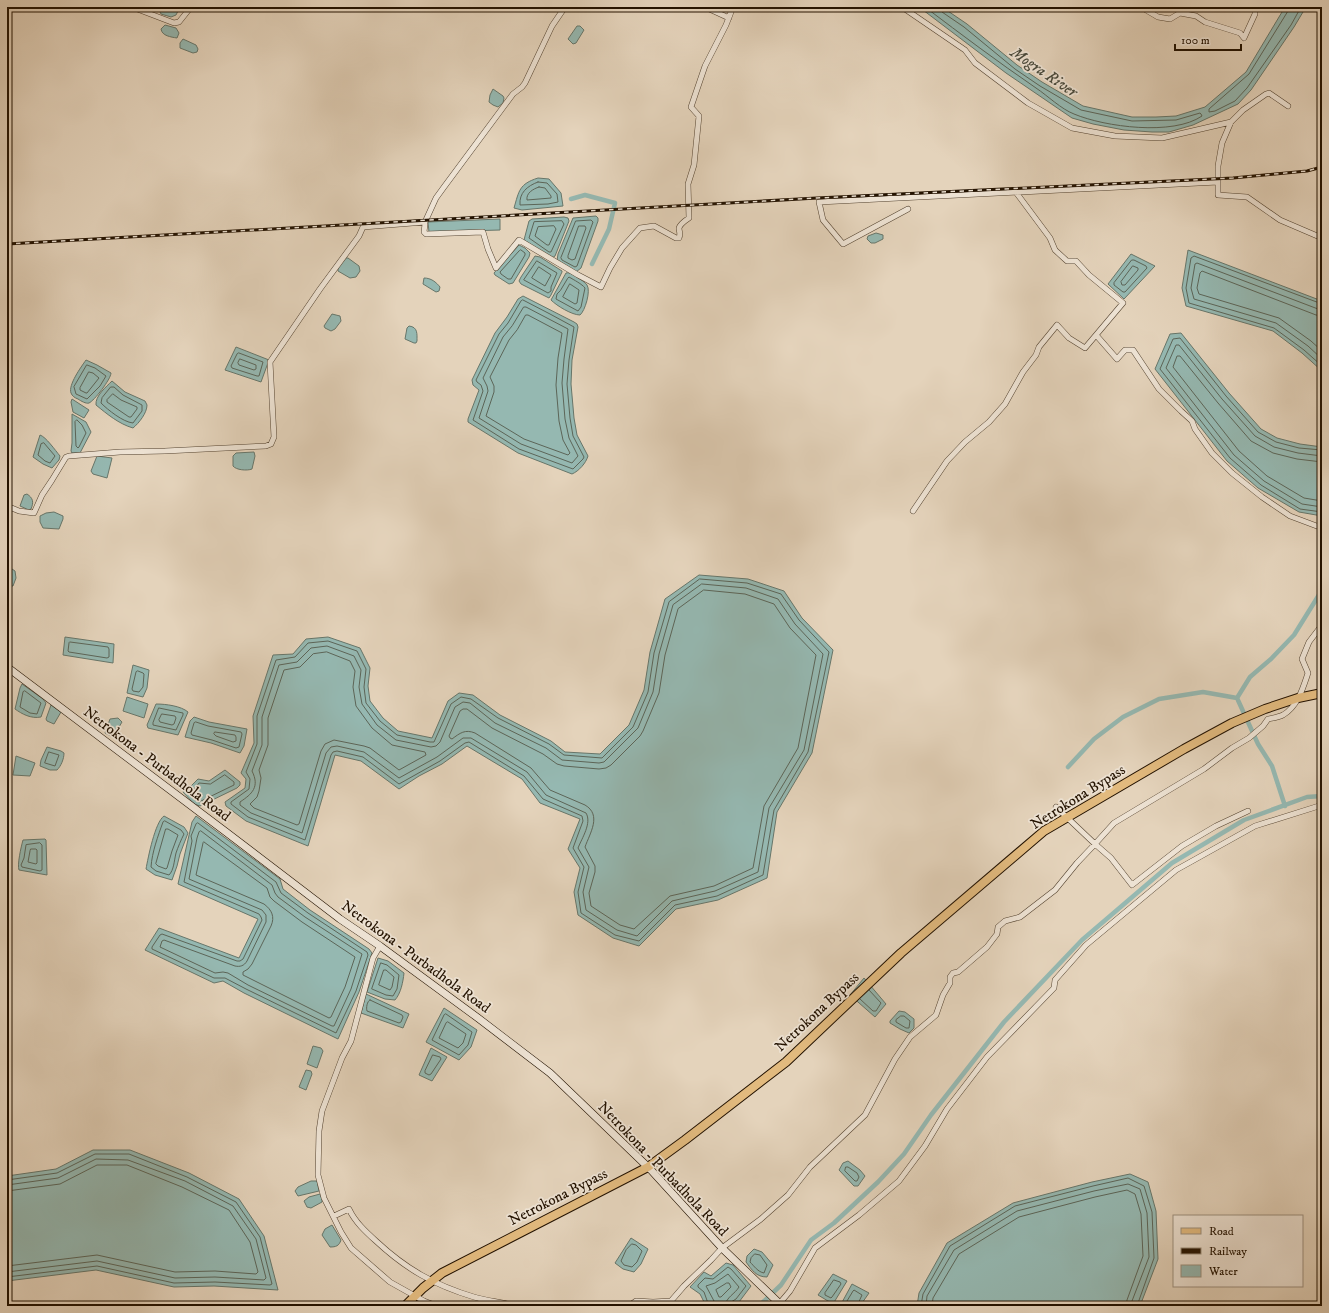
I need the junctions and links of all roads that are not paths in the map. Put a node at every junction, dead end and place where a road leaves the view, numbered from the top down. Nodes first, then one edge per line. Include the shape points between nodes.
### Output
1 (132, 7) edge
2 (191, 7) edge
3 (565, 7) edge
4 (705, 7) edge
5 (733, 7) edge
6 (902, 7) edge
7 (1141, 7) edge
8 (1255, 7) edge
9 (729, 18) junction
10 (1288, 106) dead end
11 (1231, 122) junction
12 (1218, 182) junction
13 (1015, 191) junction
14 (908, 208) dead end
15 (424, 222) junction
16 (1322, 238) edge
17 (1096, 335) junction
18 (7, 506) edge
19 (913, 511) dead end
20 (1322, 528) edge
21 (1322, 625) edge
22 (7, 667) edge
23 (1322, 693) edge
24 (1298, 698) junction
25 (1322, 805) edge
26 (1056, 808) dead end
27 (1248, 811) dead end
28 (1095, 844) junction
29 (380, 946) junction
30 (648, 1167) junction
31 (334, 1216) junction
32 (722, 1248) junction
33 (778, 1304) edge
34 (405, 1306) edge
35 (437, 1306) edge
36 (515, 1306) edge
37 (629, 1306) edge

1 - 2 street via 174,23 179,22
3 - 15 street via 552,26 525,83 510,97 436,198
4 - 9 street
5 - 9 street
6 - 11 street via 965,50 975,62 1028,103 1072,128 1115,136 1162,138
7 - 8 street via 1158,18 1170,19 1180,13 1196,16 1205,22 1240,33 1244,38 1255,14
9 - 15 street via 705,66 691,107 699,116 694,165 688,184 688,218 681,225 680,238 654,226 640,228 622,248 601,287 519,240 496,268 483,232 426,234
10 - 11 street via 1269,93 1243,110
11 - 12 street via 1222,144
12 - 13 street
12 - 16 street via 1218,195 1247,197 1280,220
13 - 14 street via 819,202 823,220 843,244
13 - 17 street via 1050,238 1055,250 1067,261 1076,261 1123,303
15 - 18 street via 362,228 357,239 270,362 274,437 269,446 69,456 42,495 34,513
17 - 19 street via 1085,348 1069,338 1058,325 1039,347 1005,404 947,461
17 - 20 street via 1117,359 1125,350 1133,350 1159,389 1192,421 1212,453 1232,473 1262,498 1290,516
21 - 24 street via 1309,642 1302,658 1308,673
22 - 29 main road, Netrokona - Purbadhola Road via 340,919
23 - 24 main road
24 - 28 street via 1283,715 1268,719 1248,738 1204,769 1114,823
24 - 30 main road, Netrokona Bypass via 1265,708 1237,721 1044,831 900,953 786,1062
25 - 33 street via 1255,826 1176,870 1086,945 1055,980 1054,988 987,1057 947,1109 925,1146 899,1181 815,1248 790,1292
26 - 28 street
27 - 28 street via 1182,846 1132,886 1111,858
28 - 32 street via 1055,890 1020,917 1005,921 998,927 998,934 987,947 958,972 953,973 936,1015 910,1037 865,1115 810,1167 788,1195
29 - 30 main road, Netrokona - Purbadhola Road via 550,1073
29 - 31 street via 373,958 350,1041 322,1111 318,1175 324,1198
30 - 32 main road, Netrokona - Purbadhola Road
30 - 34 main road, Netrokona Bypass via 442,1273
31 - 35 street via 351,1248 390,1282
31 - 36 street via 349,1209 353,1218 390,1254 433,1282 476,1297
32 - 33 main road, Netrokona - Purbadhola Road
32 - 37 street via 671,1301 636,1301

